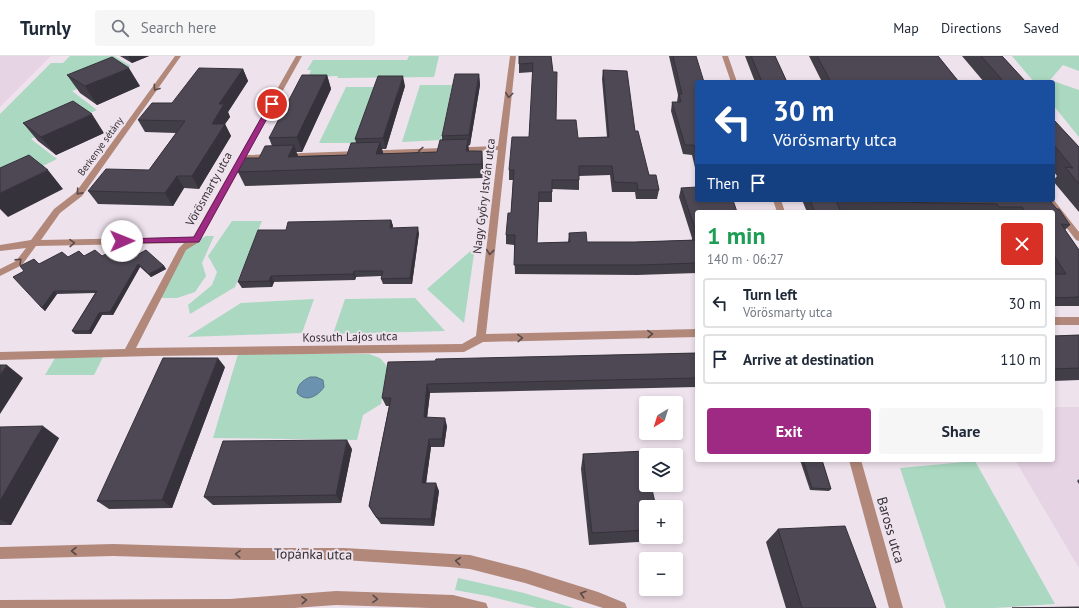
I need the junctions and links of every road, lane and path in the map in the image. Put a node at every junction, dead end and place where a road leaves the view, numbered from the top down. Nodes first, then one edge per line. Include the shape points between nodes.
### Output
1 (178, 56) edge
2 (299, 56) edge
3 (513, 56) edge
4 (726, 56) edge
5 (733, 80) edge
6 (502, 148) junction
7 (242, 158) junction
8 (1051, 202) edge
9 (1079, 238) edge
10 (196, 240) junction
11 (33, 243) junction
12 (0, 248) edge
13 (0, 273) edge
14 (1055, 321) edge
15 (1079, 321) edge
16 (695, 333) edge
17 (481, 338) junction
18 (128, 353) junction
19 (0, 356) edge
20 (856, 462) edge
21 (0, 553) edge
22 (271, 605) edge
23 (0, 607) edge
24 (481, 608) edge
25 (620, 608) edge
26 (896, 608) edge

1 -> 11 street, Berkenye sétány via 79,194 56,211
2 - 7 street, Vörösmarty utca
3 -> 6 street, Nagy Győry István utca
4 - 5 street
6 -> 7 street
6 -> 17 street, Nagy Győry István utca
7 - 10 street, Vörösmarty utca
8 - 9 street
11 -> 10 street
10 - 18 street, Vörösmarty utca via 183,248
11 - 12 street
13 -> 11 street, Berkenye sétány via 19,263
14 - 15 street
17 -> 16 street, Kossuth Lajos utca
17 - 18 street, Kossuth Lajos utca via 464,348
18 - 19 street, Kossuth Lajos utca
20 - 26 street, Baross utca
25 -> 21 street, Topánka utca via 525,576 470,562 449,560 344,554 113,550
22 - 23 street
22 -> 24 street via 336,598 454,602

